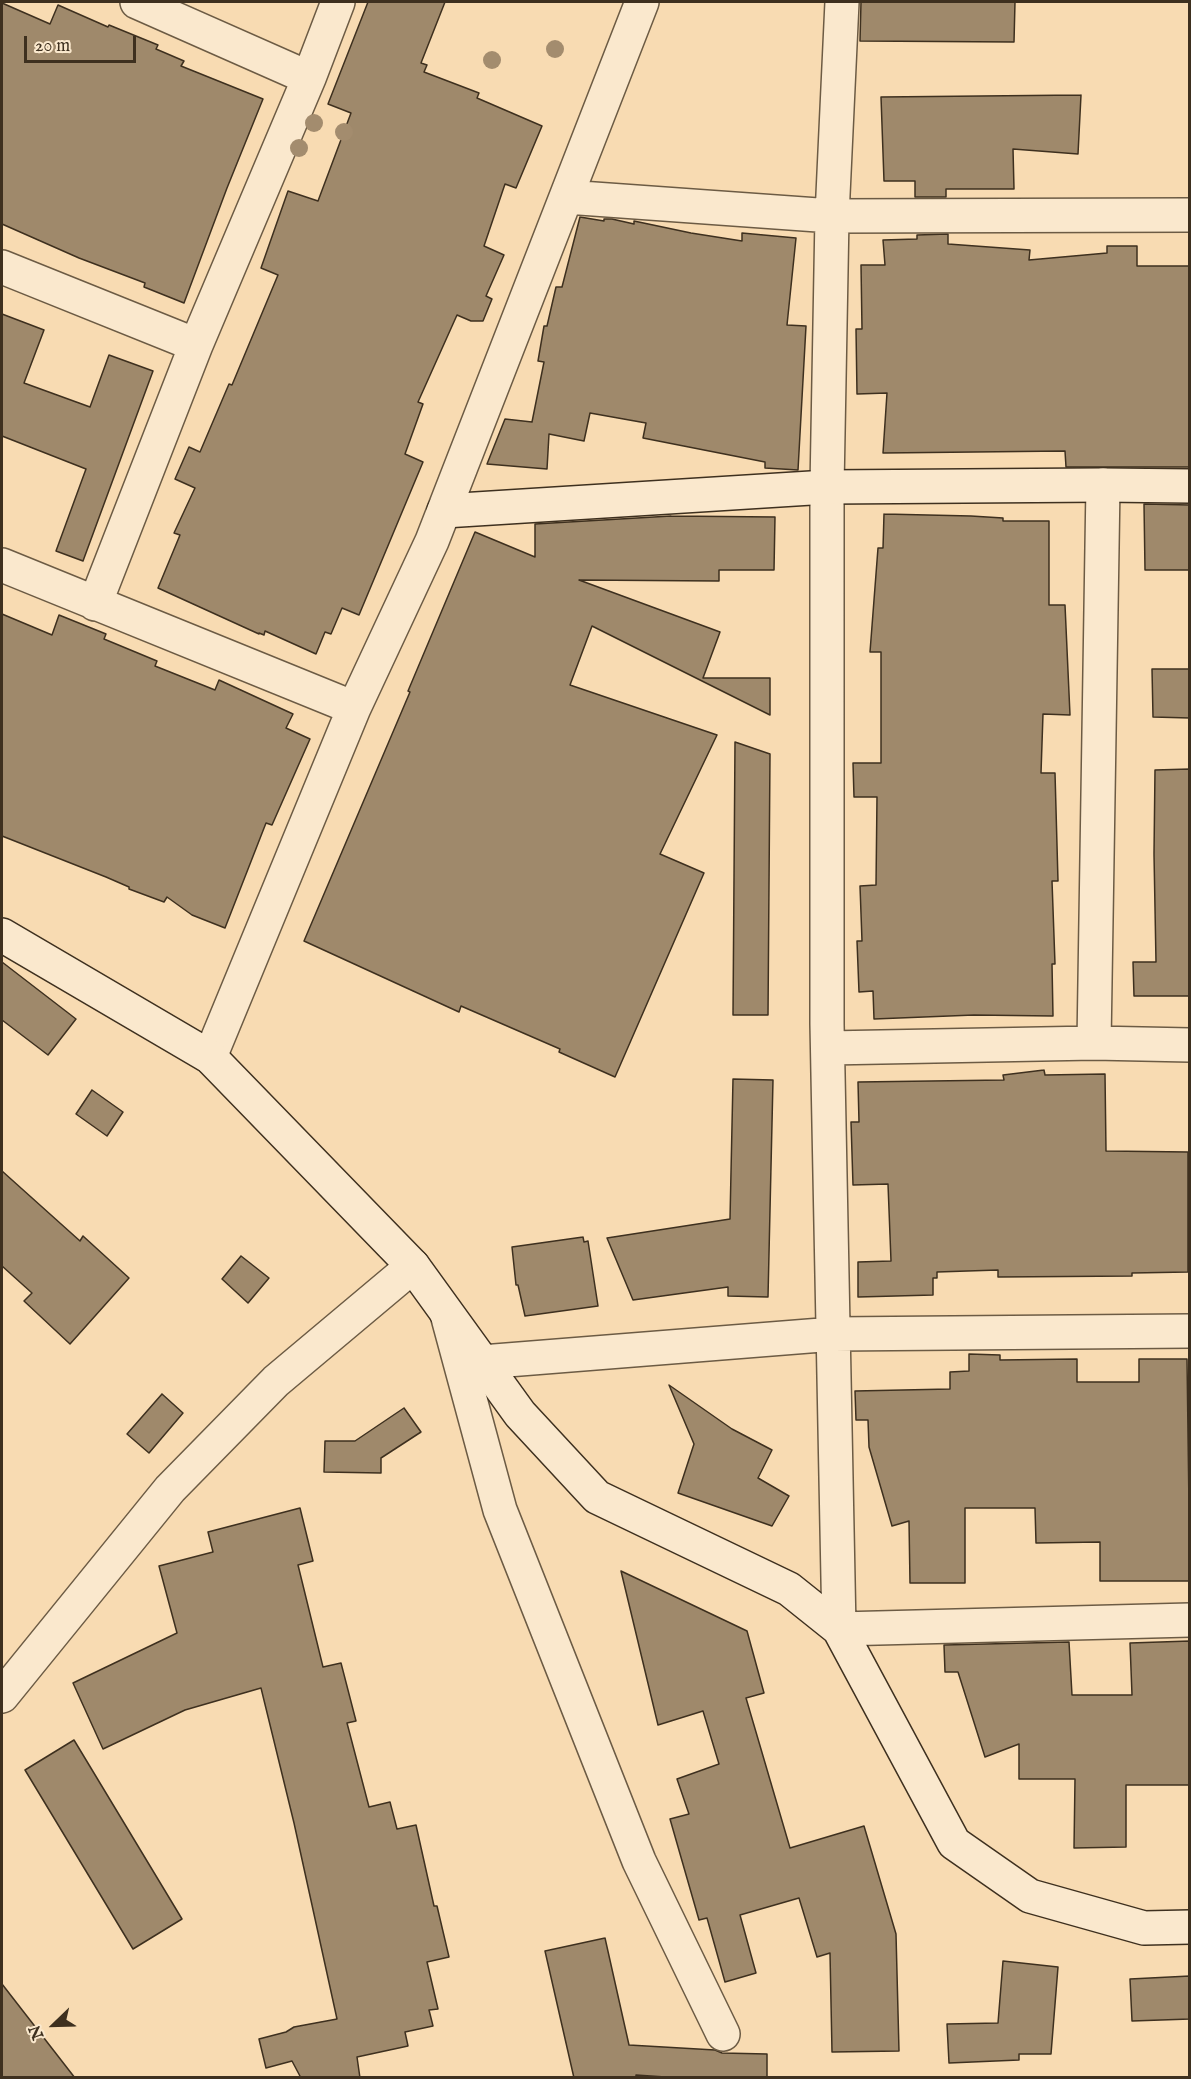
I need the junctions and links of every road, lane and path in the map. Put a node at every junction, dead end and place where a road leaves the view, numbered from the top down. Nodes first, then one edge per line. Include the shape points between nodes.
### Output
1 (137, 2) edge
2 (338, 2) edge
3 (642, 2) edge
4 (842, 2) edge
5 (309, 78) junction
6 (566, 197) junction
7 (1190, 215) edge
8 (832, 216) junction
9 (2, 267) edge
10 (196, 345) junction
11 (1103, 485) junction
12 (1190, 486) edge
13 (828, 487) junction
14 (444, 511) junction
15 (2, 565) edge
16 (95, 604) junction
17 (354, 708) junction
18 (2, 935) edge
19 (1094, 1042) junction
20 (1190, 1045) edge
21 (828, 1048) junction
22 (210, 1057) junction
23 (413, 1266) junction
24 (447, 1312) junction
25 (1190, 1331) edge
26 (834, 1334) junction
27 (483, 1362) junction
28 (1190, 1620) edge
29 (839, 1629) junction
30 (2, 1696) edge
31 (1190, 1927) edge
32 (723, 2034) dead end

1 - 5 street
2 - 5 street
3 - 6 street
4 - 8 street
5 - 10 street
6 - 8 street
6 - 14 street
7 - 8 street
8 - 13 street
9 - 10 street
10 - 16 street
11 - 12 street
11 - 13 street
11 - 19 street
13 - 14 street
13 - 21 street
14 - 17 street
15 - 16 street
16 - 17 street
17 - 22 street
18 - 22 street
19 - 20 street
19 - 21 street
21 - 26 street
22 - 23 street
23 - 24 street
23 - 30 street via 276,1381 170,1489
24 - 27 street
24 - 32 street via 500,1510 639,1861
25 - 26 street
26 - 27 street
26 - 29 street
27 - 29 street via 520,1414 597,1497 789,1588
28 - 29 street
29 - 31 street via 954,1843 1030,1896 1144,1928

